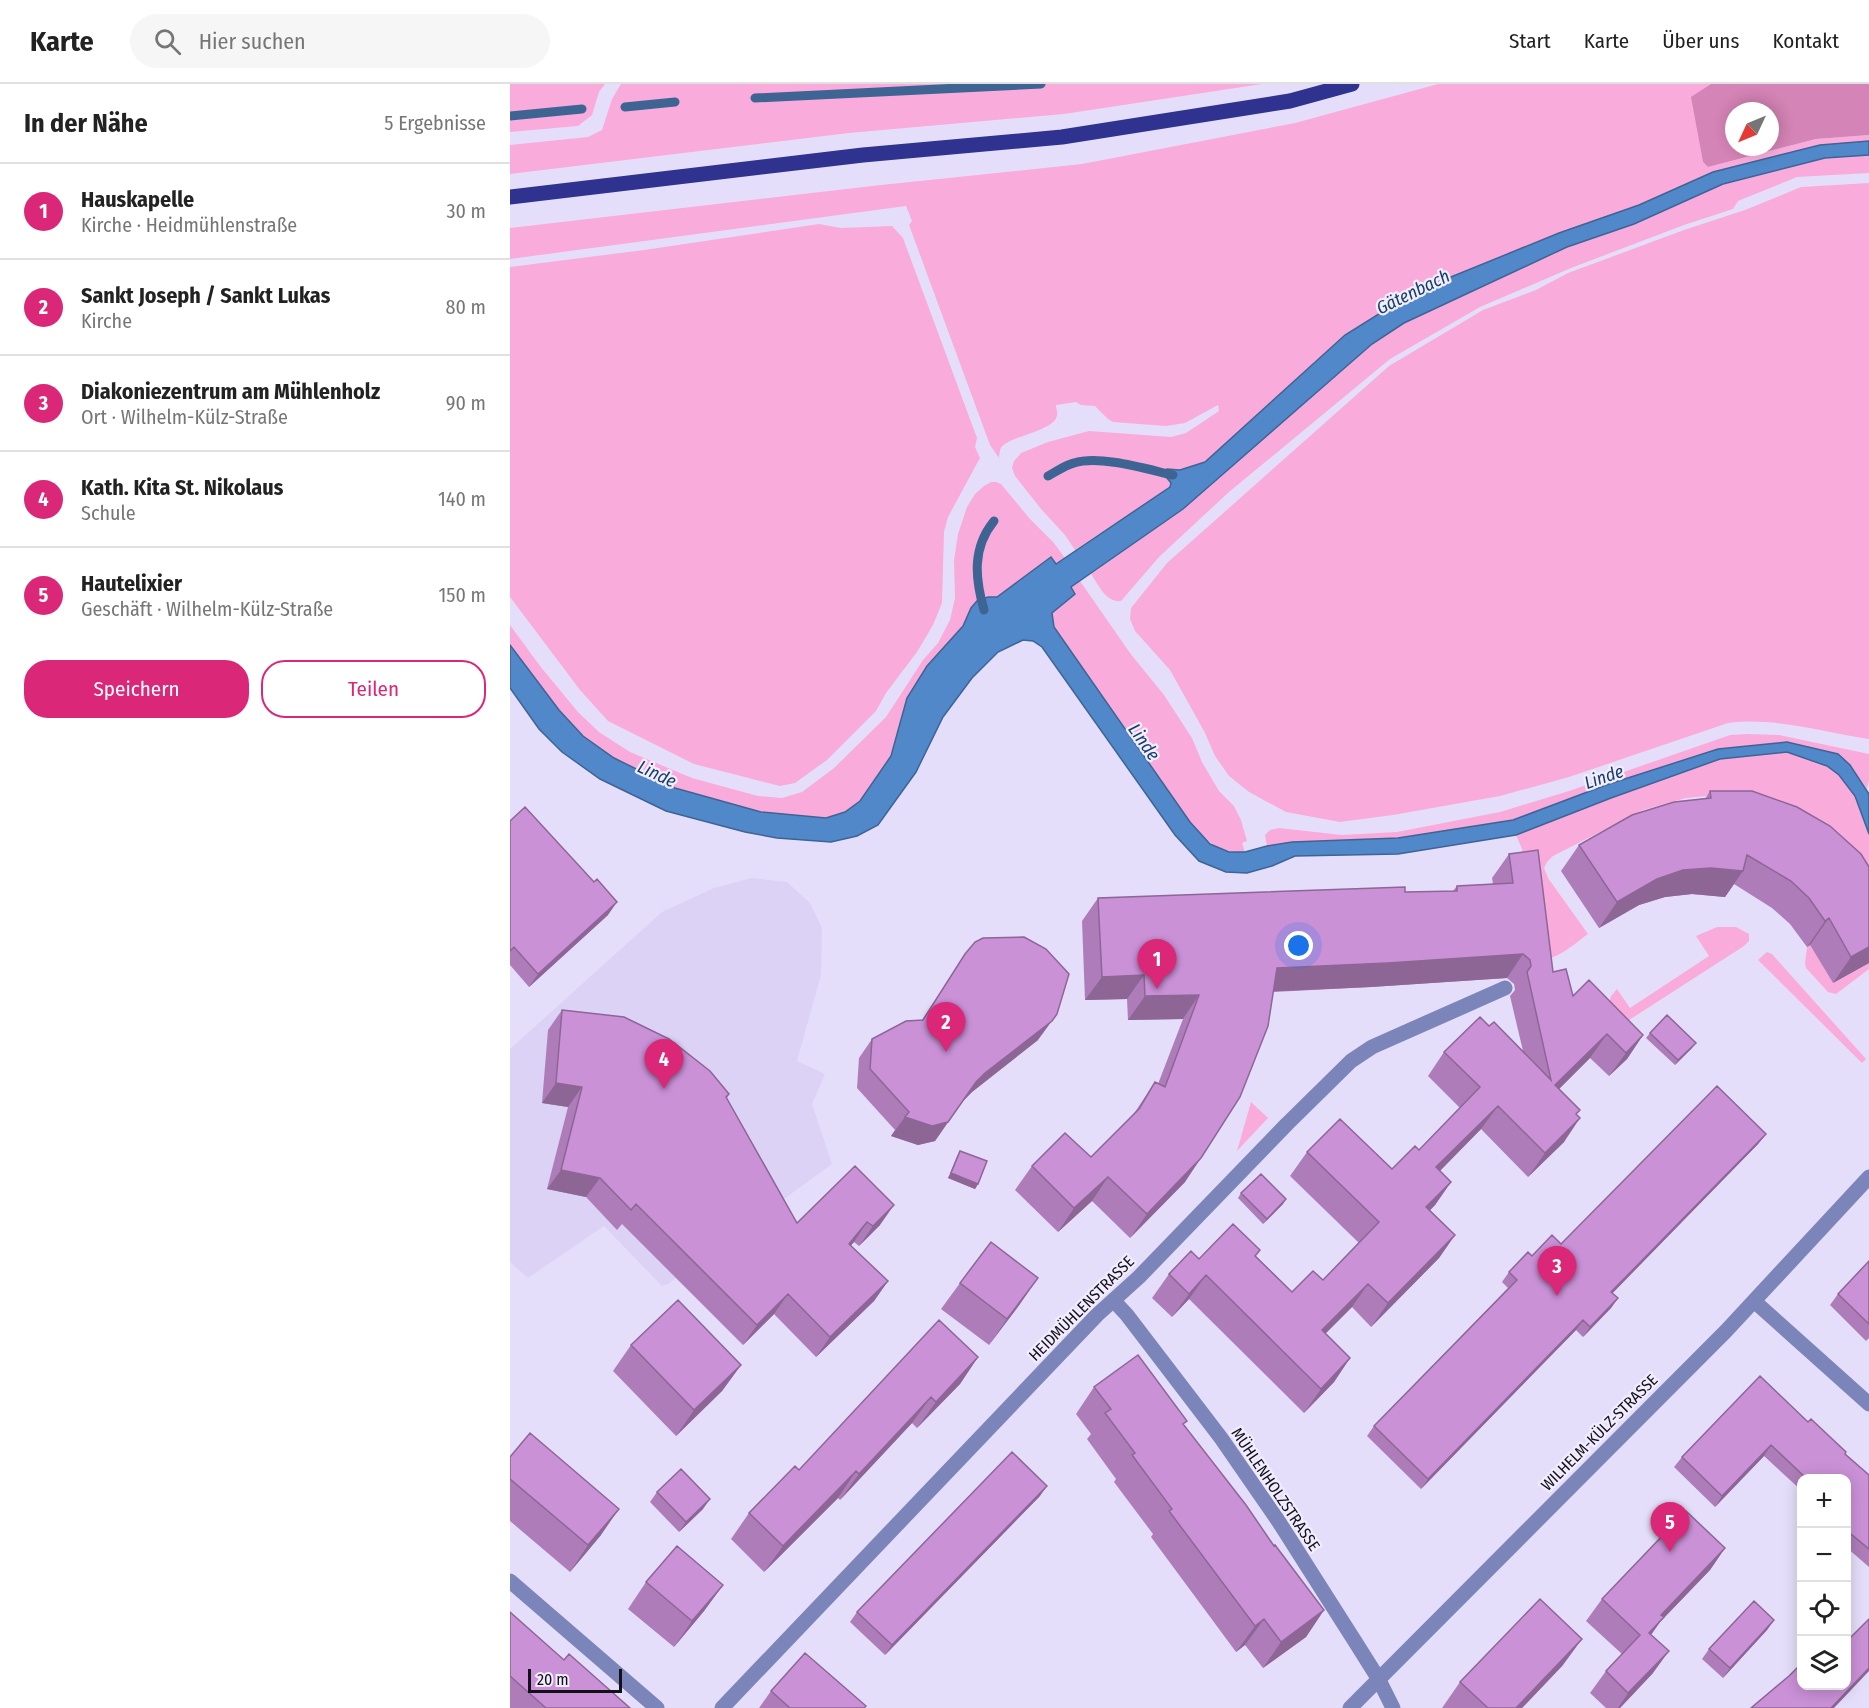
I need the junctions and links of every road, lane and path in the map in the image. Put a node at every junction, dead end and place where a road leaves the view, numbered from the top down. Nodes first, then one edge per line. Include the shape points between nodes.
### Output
1 (1352, 84) edge
2 (510, 197) edge
3 (1505, 988) edge
4 (1869, 1177) edge
5 (1114, 1301) junction
6 (1754, 1301) junction
7 (1869, 1404) edge
8 (510, 1581) edge
9 (1378, 1678) junction
10 (657, 1708) edge
11 (722, 1708) edge
12 (1350, 1708) edge
13 (1393, 1708) edge

1 - 2 main road via 1290,101 1062,137 862,155
3 - 5 street, HEIDMÜHLENSTRASSE via 1372,1047 1351,1062
4 - 6 street, WILHELM-KÜLZ-STRASSE
5 - 9 street, MÜHLENHOLZSTRASSE via 1221,1438
5 - 11 street, HEIDMÜHLENSTRASSE
6 - 7 street
6 - 9 street, WILHELM-KÜLZ-STRASSE
8 - 10 street
9 - 12 street, WILHELM-KÜLZ-STRASSE
9 - 13 street, MÜHLENHOLZSTRASSE

